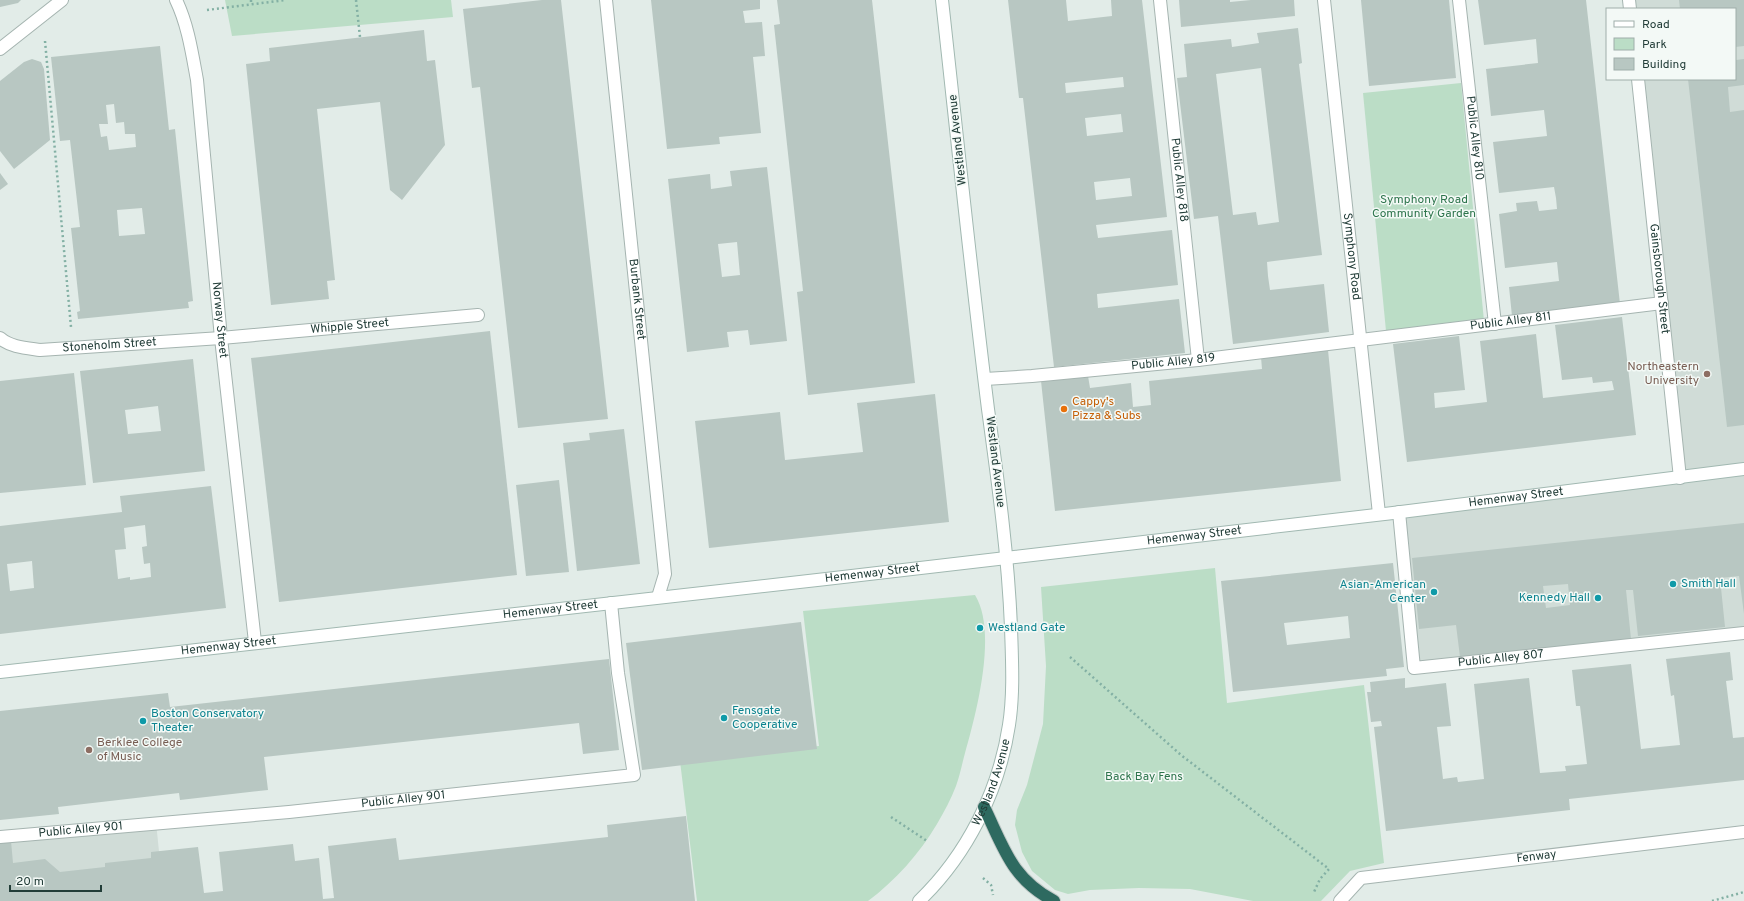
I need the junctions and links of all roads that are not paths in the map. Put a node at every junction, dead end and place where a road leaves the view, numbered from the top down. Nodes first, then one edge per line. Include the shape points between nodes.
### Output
1 (62, 0) edge
2 (176, 0) edge
3 (606, 0) edge
4 (942, 0) edge
5 (1160, 0) edge
6 (1324, 0) edge
7 (1459, 0) edge
8 (0, 49) edge
9 (1638, 80) edge
10 (1662, 303) junction
11 (478, 315) dead end
12 (1495, 324) junction
13 (0, 338) edge
14 (221, 338) junction
15 (1360, 340) junction
16 (1198, 360) junction
17 (985, 379) junction
18 (1744, 469) edge
19 (1680, 478) junction
20 (1399, 512) junction
21 (1379, 514) junction
22 (1007, 557) junction
23 (658, 598) junction
24 (611, 603) junction
25 (1744, 633) edge
26 (255, 642) junction
27 (0, 672) edge
28 (984, 807) junction
29 (1744, 832) edge
30 (0, 837) edge
31 (919, 901) edge
32 (1054, 901) edge
33 (1340, 901) edge

1 - 8 street
2 - 14 street, Norway Street via 191,47 197,80
3 - 23 street, Burbank Street via 664,574
4 - 17 street, Westland Avenue
5 - 16 street, Public Alley 818
6 - 15 street, Symphony Road
7 - 12 street, Public Alley 810
9 - 10 street, Gainsborough Street
10 - 12 street, Public Alley 811
10 - 19 street, Gainsborough Street
11 - 14 street, Whipple Street
12 - 15 street, Public Alley 811
13 - 14 street, Stoneholm Street via 5,343 40,350
14 - 26 street, Norway Street
15 - 16 street, Public Alley 819
15 - 21 street, Symphony Road
16 - 17 street, Public Alley 819
17 - 22 street, Westland Avenue
18 - 19 street, Hemenway Street
19 - 20 street, Hemenway Street
20 - 21 street, Hemenway Street
20 - 25 street, Public Alley 807 via 1414,668
21 - 22 street, Hemenway Street
22 - 23 street, Hemenway Street
22 - 28 street, Westland Avenue via 1012,666 1011,709 1001,761
23 - 24 street, Hemenway Street
24 - 26 street, Hemenway Street
24 - 30 street, Public Alley 901 via 618,673 634,775 289,812
26 - 27 street, Hemenway Street
28 - 31 street, Westland Avenue via 955,860
28 - 32 highway via 1020,875
29 - 33 street, Fenway via 1361,878

